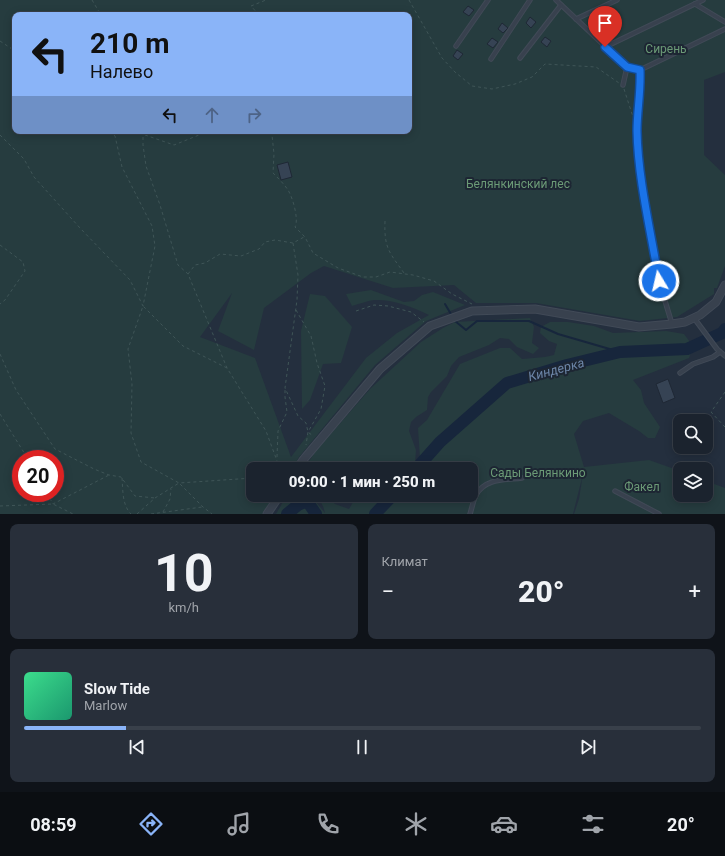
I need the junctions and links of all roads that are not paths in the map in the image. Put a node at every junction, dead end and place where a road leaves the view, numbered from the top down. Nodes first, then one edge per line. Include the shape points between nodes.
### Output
1 (488, 0) edge
2 (530, 0) edge
3 (556, 0) edge
4 (617, 0) edge
5 (703, 0) edge
6 (695, 4) junction
7 (561, 5) junction
8 (576, 19) junction
9 (725, 22) edge
10 (725, 30) edge
11 (456, 46) dead end
12 (605, 47) junction
13 (520, 58) dead end
14 (491, 59) dead end
15 (627, 67) junction
16 (640, 70) junction
17 (623, 85) road end
18 (725, 285) edge
19 (694, 318) junction
20 (672, 324) junction
21 (720, 352) junction
22 (725, 356) edge
23 (680, 373) dead end
24 (302, 462) edge
25 (522, 478) dead end
26 (615, 491) dead end
27 (275, 502) edge
28 (267, 514) edge
29 (470, 514) edge
30 (659, 514) edge

1 - 11 lane
2 - 14 lane
3 - 7 lane
4 - 8 lane
5 - 6 lane
6 - 9 lane
6 - 12 lane
7 - 8 lane
7 - 13 lane
8 - 12 lane
10 - 16 lane
12 - 15 lane
15 - 16 lane
15 - 17 lane
16 - 20 lane via 637,131 643,189 659,281
18 - 19 street via 716,302
19 - 20 street
19 - 21 lane
20 - 24 street via 639,327 535,309 472,311 430,326 380,369
21 - 22 lane
21 - 23 lane
25 - 29 lane via 490,481 476,495
26 - 30 lane
27 - 28 street

